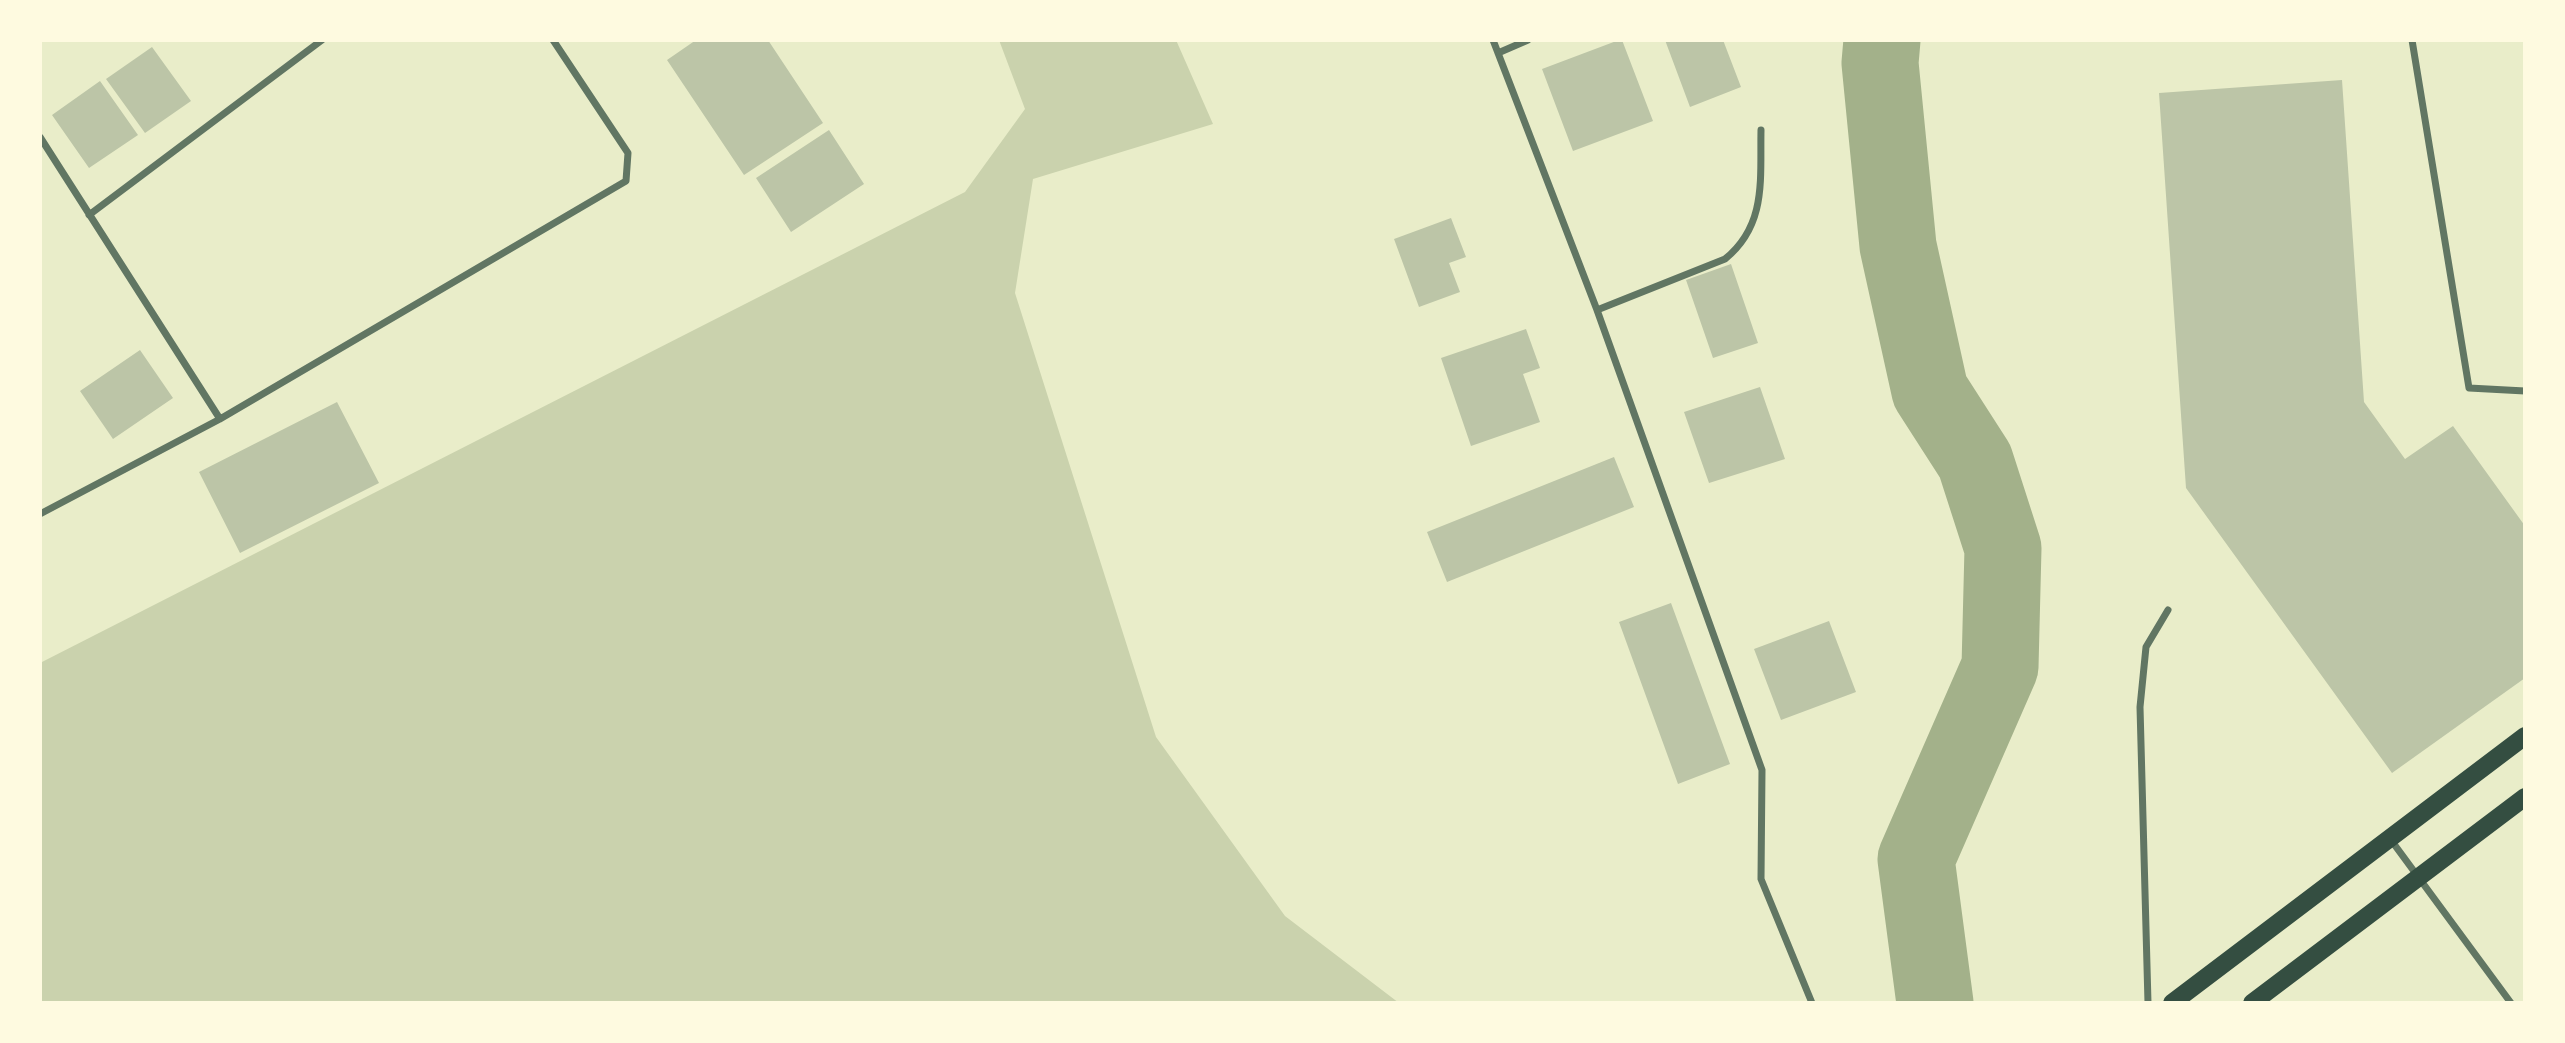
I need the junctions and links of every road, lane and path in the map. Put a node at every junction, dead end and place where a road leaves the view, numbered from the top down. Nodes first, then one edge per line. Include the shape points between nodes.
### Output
1 (322, 40) edge
2 (554, 40) edge
3 (1493, 40) edge
4 (1528, 40) edge
5 (2412, 40) edge
6 (1497, 52) junction
7 (1761, 130) dead end
8 (40, 137) edge
9 (89, 215) junction
10 (1597, 310) junction
11 (2525, 391) edge
12 (220, 419) junction
13 (40, 514) edge
14 (2168, 610) dead end
15 (2525, 736) edge
16 (2525, 797) edge
17 (2389, 837) junction
18 (2417, 877) junction
19 (1812, 1003) edge
20 (2148, 1003) edge
21 (2172, 1003) edge
22 (2252, 1003) edge
23 (2511, 1003) edge

1 - 9 street
2 - 12 street via 628,153 626,181
3 - 6 street
4 - 6 street
5 - 11 street via 2469,388
6 - 10 street
7 - 10 street via 1760,193 1753,225 1740,247 1725,259
8 - 9 street
9 - 12 street
10 - 19 street via 1762,770 1761,879
12 - 13 street
14 - 20 street via 2146,647 2140,706
15 - 17 main road
16 - 18 main road
17 - 18 street
17 - 21 main road
18 - 22 main road
18 - 23 street

